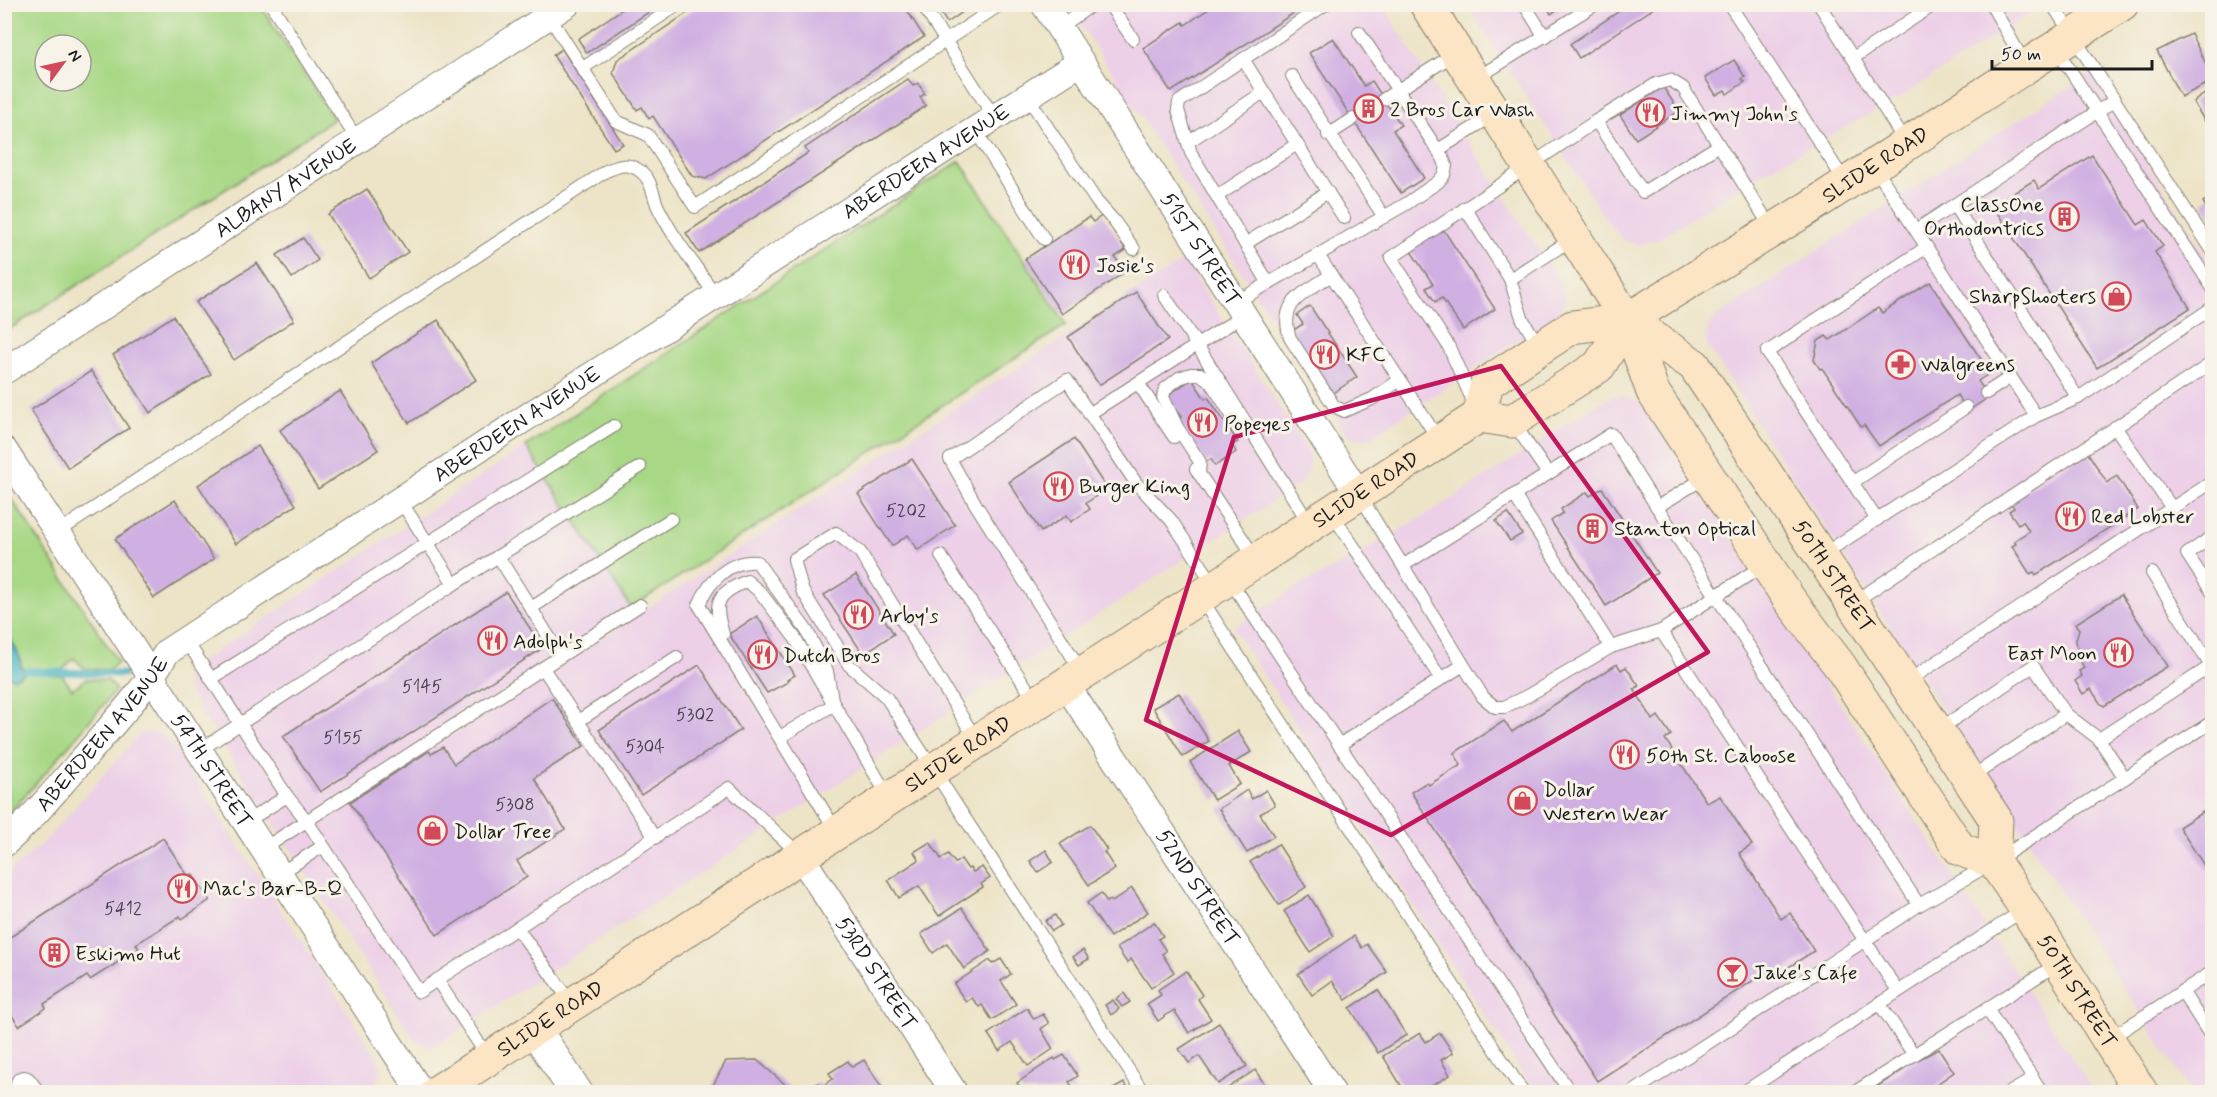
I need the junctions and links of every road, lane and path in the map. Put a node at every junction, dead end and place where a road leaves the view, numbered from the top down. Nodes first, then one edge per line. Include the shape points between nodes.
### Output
1 (271, 4) edge
2 (679, 4) edge
3 (922, 4) edge
4 (1001, 4) edge
5 (1044, 4) edge
6 (1093, 4) edge
7 (1109, 4) edge
8 (1326, 4) edge
9 (1524, 4) edge
10 (1596, 4) edge
11 (1729, 4) edge
12 (1818, 4) edge
13 (1935, 4) edge
14 (1991, 4) edge
15 (2052, 4) edge
16 (2122, 4) edge
17 (558, 10) edge
18 (1434, 11) edge
19 (1059, 28) junction
20 (1359, 32) dead end
21 (1545, 37) junction
22 (1133, 39) dead end
23 (946, 41) junction
24 (2065, 43) junction
25 (1457, 52) junction
26 (1853, 58) junction
27 (1243, 59) junction
28 (1081, 62) junction
29 (2027, 67) junction
30 (583, 68) junction
31 (1292, 76) dead end
32 (1475, 79) junction
33 (1398, 90) junction
34 (1264, 92) junction
35 (1027, 96) junction
36 (1384, 99) dead end
37 (2115, 100) junction
38 (2098, 112) junction
39 (1496, 113) junction
40 (1353, 119) dead end
41 (1596, 121) junction
42 (985, 124) junction
43 (1328, 135) junction
44 (358, 141) junction
45 (1188, 142) junction
46 (1297, 144) junction
47 (1907, 144) junction
48 (1719, 146) junction
49 (1438, 150) junction
50 (1529, 165) junction
51 (1874, 166) junction
52 (2168, 181) junction
53 (1846, 184) junction
54 (1328, 192) junction
55 (2151, 193) junction
56 (1216, 196) junction
57 (1954, 205) junction
58 (1465, 208) junction
59 (1384, 217) junction
60 (1344, 218) dead end
61 (1773, 230) junction
62 (1916, 231) junction
63 (1575, 238) junction
64 (1044, 239) dead end
65 (1245, 244) junction
66 (1927, 247) junction
67 (1134, 249) dead end
68 (2212, 250) edge
69 (1318, 255) junction
70 (1331, 275) junction
71 (1510, 279) junction
72 (1269, 284) junction
73 (2212, 284) edge
74 (1164, 295) dead end
75 (716, 296) junction
76 (2212, 308) edge
77 (1240, 309) junction
78 (1627, 320) junction
79 (1197, 345) junction
80 (1540, 348) junction
81 (2212, 363) edge
82 (4, 371) edge
83 (2011, 377) junction
84 (1400, 380) junction
85 (1138, 383) junction
86 (1986, 393) dead end
87 (2078, 398) junction
88 (1966, 407) dead end
89 (1089, 414) junction
90 (1479, 416) junction
91 (2036, 416) junction
92 (1512, 421) junction
93 (614, 426) dead end
94 (2115, 427) junction
95 (1256, 438) junction
96 (1440, 441) junction
97 (4, 450) edge
98 (640, 467) dead end
99 (1199, 474) junction
100 (1548, 474) junction
101 (1708, 475) junction
102 (1853, 482) junction
103 (2212, 482) edge
104 (1358, 493) junction
105 (1514, 495) junction
106 (400, 500) junction
107 (1658, 507) junction
108 (2172, 508) junction
109 (1320, 517) junction
110 (671, 519) dead end
111 (1876, 520) junction
112 (58, 532) junction
113 (2212, 537) edge
114 (429, 543) junction
115 (1821, 555) junction
116 (498, 556) junction
117 (941, 556) dead end
118 (1256, 559) junction
119 (1766, 563) junction
120 (1404, 565) junction
121 (2152, 573) dead end
122 (454, 584) junction
123 (1214, 586) junction
124 (2212, 592) edge
125 (1716, 596) junction
126 (1853, 603) junction
127 (640, 605) dead end
128 (531, 608) junction
129 (1661, 631) junction
130 (186, 640) junction
131 (1611, 647) junction
132 (561, 656) junction
133 (677, 657) dead end
134 (1464, 665) junction
135 (543, 668) junction
136 (152, 677) junction
137 (1074, 678) junction
138 (211, 679) junction
139 (1441, 679) junction
140 (1905, 682) junction
141 (1036, 702) junction
142 (833, 705) junction
143 (2066, 714) junction
144 (768, 717) junction
145 (578, 721) junction
146 (2212, 722) edge
147 (240, 724) junction
148 (1937, 730) junction
149 (780, 737) junction
150 (2099, 739) junction
151 (976, 741) junction
152 (1339, 745) junction
153 (200, 750) junction
154 (933, 770) junction
155 (1970, 778) junction
156 (2125, 778) junction
157 (287, 796) junction
158 (889, 798) junction
159 (307, 821) junction
160 (246, 822) junction
161 (837, 831) junction
162 (655, 838) junction
163 (4, 844) edge
164 (323, 846) junction
165 (263, 849) junction
166 (800, 855) junction
167 (1994, 862) junction
168 (279, 874) junction
169 (1919, 905) junction
170 (2026, 909) junction
171 (517, 928) junction
172 (1865, 941) junction
173 (2060, 963) junction
174 (2212, 972) edge
175 (437, 980) junction
176 (2182, 991) junction
177 (1898, 992) junction
178 (572, 1003) junction
179 (1879, 1003) junction
180 (1987, 1009) junction
181 (534, 1028) junction
182 (2212, 1038) edge
183 (2108, 1040) junction
184 (1914, 1055) junction
185 (489, 1058) junction
186 (2033, 1079) junction
187 (421, 1092) edge
188 (437, 1092) edge
189 (576, 1092) edge
190 (954, 1092) edge
191 (1143, 1092) edge
192 (1332, 1092) edge
193 (1523, 1092) edge
194 (1570, 1092) edge
195 (1633, 1092) edge
196 (1744, 1092) edge
197 (1855, 1092) edge
198 (2011, 1092) edge
199 (2042, 1092) edge
200 (2141, 1092) edge

1 - 44 lane
2 - 30 lane
3 - 23 lane
4 - 23 lane
5 - 19 street, 51ST STREET
6 - 19 lane
7 - 22 lane
8 - 27 lane
9 - 21 lane
10 - 21 lane
11 - 53 lane
12 - 26 lane
13 - 26 lane
14 - 29 lane
15 - 24 lane
16 - 24 main road, SLIDE ROAD
17 - 30 lane
17 - 44 street, ALBANY AVENUE
18 - 25 main road, 50TH STREET
19 - 28 street, 51ST STREET
20 - 33 lane
21 - 32 lane
23 - 30 lane via 695,207 648,135 616,121
23 - 42 lane
24 - 29 main road, SLIDE ROAD
24 - 37 lane
24 - 38 lane
25 - 32 main road, 50TH STREET
25 - 33 lane
26 - 47 lane
27 - 34 lane
27 - 45 lane via 1179,102
28 - 35 street, ABERDEEN AVENUE
28 - 77 street, 51ST STREET
29 - 47 main road, SLIDE ROAD
31 - 43 lane
32 - 39 main road, 50TH STREET
33 - 36 lane
33 - 49 lane
34 - 45 lane
34 - 46 lane
35 - 42 street, ABERDEEN AVENUE
35 - 67 lane via 1097,202
37 - 38 lane
37 - 52 lane
38 - 55 lane
38 - 57 lane
39 - 49 lane
39 - 50 main road, 50TH STREET
40 - 43 lane
41 - 48 lane via 1656,84 1670,80 1683,88
41 - 48 lane via 1643,192
41 - 50 lane
42 - 64 lane
42 - 75 street, ABERDEEN AVENUE
43 - 59 lane
44 - 82 street, ALBANY AVENUE
45 - 56 lane
46 - 54 lane
46 - 56 lane
47 - 51 main road, SLIDE ROAD
48 - 61 lane
49 - 59 lane via 1446,166 1444,175
50 - 58 lane
50 - 63 main road, 50TH STREET
51 - 53 main road, SLIDE ROAD
51 - 62 lane
52 - 55 lane
52 - 68 lane
53 - 61 main road, SLIDE ROAD
54 - 60 lane
54 - 65 lane
55 - 73 lane
56 - 65 lane
57 - 62 lane
57 - 87 lane
58 - 71 lane
58 - 90 lane via 1391,258 1448,345
59 - 69 lane
61 - 78 main road, SLIDE ROAD
62 - 66 lane
63 - 71 lane
63 - 78 main road, 50TH STREET
65 - 72 lane
66 - 83 lane
66 - 102 lane via 1767,352
69 - 70 lane
69 - 72 lane
70 - 84 lane
70 - 84 lane via 1294,300 1288,308 1286,327 1334,406 1344,411 1372,399
71 - 80 lane via 1522,318
72 - 77 lane
74 - 79 lane
75 - 106 street, ABERDEEN AVENUE
75 - 112 lane via 663,215 646,176 628,165 618,166
76 - 87 lane
77 - 79 lane
77 - 104 street, 51ST STREET
78 - 80 main road, SLIDE ROAD via 1572,327
78 - 92 main road, SLIDE ROAD via 1599,366
78 - 101 main road, 50TH STREET via 1653,392
78 - 115 main road, 50TH STREET via 1694,365
79 - 85 lane
79 - 95 lane
80 - 90 main road, SLIDE ROAD via 1487,383
81 - 94 lane
83 - 86 lane
83 - 91 lane
84 - 96 lane
85 - 89 lane
85 - 99 lane
87 - 91 lane
88 - 102 lane
89 - 123 lane via 1136,483 1171,520
89 - 137 lane via 1067,381 950,459
90 - 92 main road
90 - 96 main road, SLIDE ROAD
91 - 111 lane
92 - 100 lane
93 - 114 lane
94 - 108 lane
94 - 126 lane
95 - 99 lane via 1238,425 1210,381 1200,374 1179,378 1165,389 1163,397 1200,462
95 - 109 lane
96 - 104 main road, SLIDE ROAD
97 - 112 street, 54TH STREET
98 - 116 lane
99 - 118 lane
100 - 105 lane
100 - 107 lane via 1611,434
101 - 107 lane
101 - 119 main road, 50TH STREET
102 - 111 lane
103 - 108 lane
104 - 109 main road, SLIDE ROAD
104 - 120 lane
105 - 120 lane
105 - 131 lane
106 - 114 lane
106 - 130 street, ABERDEEN AVENUE
107 - 125 lane
108 - 140 lane
109 - 118 main road, SLIDE ROAD
109 - 139 lane
110 - 128 lane
111 - 115 lane
112 - 136 street, 54TH STREET
113 - 124 lane via 2187,554
114 - 122 lane
114 - 138 lane
115 - 126 main road, 50TH STREET
116 - 122 lane
116 - 128 lane
117 - 141 lane
118 - 123 main road, SLIDE ROAD
119 - 125 lane
119 - 167 main road, 50TH STREET via 1840,666 1960,849
120 - 134 lane
121 - 150 lane via 2211,666
122 - 147 lane
123 - 137 main road, SLIDE ROAD
123 - 152 lane
123 - 193 lane
125 - 129 lane
125 - 169 lane
126 - 140 main road, 50TH STREET
127 - 132 lane
128 - 132 lane
129 - 131 lane
129 - 172 lane
130 - 136 street, ABERDEEN AVENUE via 167,652
130 - 138 lane
131 - 134 lane via 1504,707 1495,707 1483,697
132 - 135 lane
133 - 145 lane
134 - 139 lane
135 - 145 lane
135 - 159 lane
136 - 153 street, 54TH STREET
136 - 163 street, ABERDEEN AVENUE via 35,814
137 - 141 main road, SLIDE ROAD
137 - 192 street, 52ND STREET
138 - 147 lane
139 - 152 lane
140 - 148 main road, 50TH STREET
141 - 151 main road, SLIDE ROAD
142 - 144 lane via 795,638 747,581 729,588 718,599 716,613 723,635 770,709
142 - 144 lane via 827,671 807,632 756,562 744,561 723,572 705,590 699,605
142 - 149 lane
142 - 158 lane
143 - 148 lane via 2033,666
143 - 150 lane
143 - 155 lane
144 - 149 lane
145 - 162 lane
146 - 156 lane
147 - 153 lane
147 - 157 lane
148 - 155 main road, 50TH STREET
149 - 161 lane
150 - 156 lane
151 - 154 main road, SLIDE ROAD
151 - 154 lane via 860,552 836,533 795,559 801,590 849,665 886,697
152 - 194 lane
153 - 160 street, 54TH STREET
154 - 158 main road, SLIDE ROAD
154 - 191 lane
155 - 167 main road, 50TH STREET via 1996,820
156 - 167 lane
157 - 159 lane
157 - 160 lane
158 - 161 main road, SLIDE ROAD
159 - 164 lane
159 - 165 lane
160 - 165 street, 54TH STREET
161 - 166 main road, SLIDE ROAD
162 - 166 lane via 729,788
162 - 171 lane
164 - 168 lane
164 - 175 lane via 419,992
165 - 168 street, 54TH STREET
166 - 178 main road, SLIDE ROAD
166 - 190 street, 53RD STREET
167 - 169 lane
167 - 170 main road, 50TH STREET
168 - 187 street, 54TH STREET
169 - 172 lane
170 - 173 main road, 50TH STREET
170 - 177 lane
171 - 175 lane
171 - 178 lane
172 - 177 lane
172 - 195 lane
173 - 180 lane
173 - 183 main road, 50TH STREET
174 - 176 lane
175 - 185 lane
176 - 182 lane
176 - 183 lane
177 - 179 lane
178 - 181 main road, SLIDE ROAD
179 - 184 lane
179 - 196 lane
180 - 184 lane
180 - 186 lane
181 - 185 main road, SLIDE ROAD
181 - 189 street
183 - 200 main road, 50TH STREET
184 - 197 lane
185 - 188 main road, SLIDE ROAD
186 - 198 lane
186 - 199 lane

